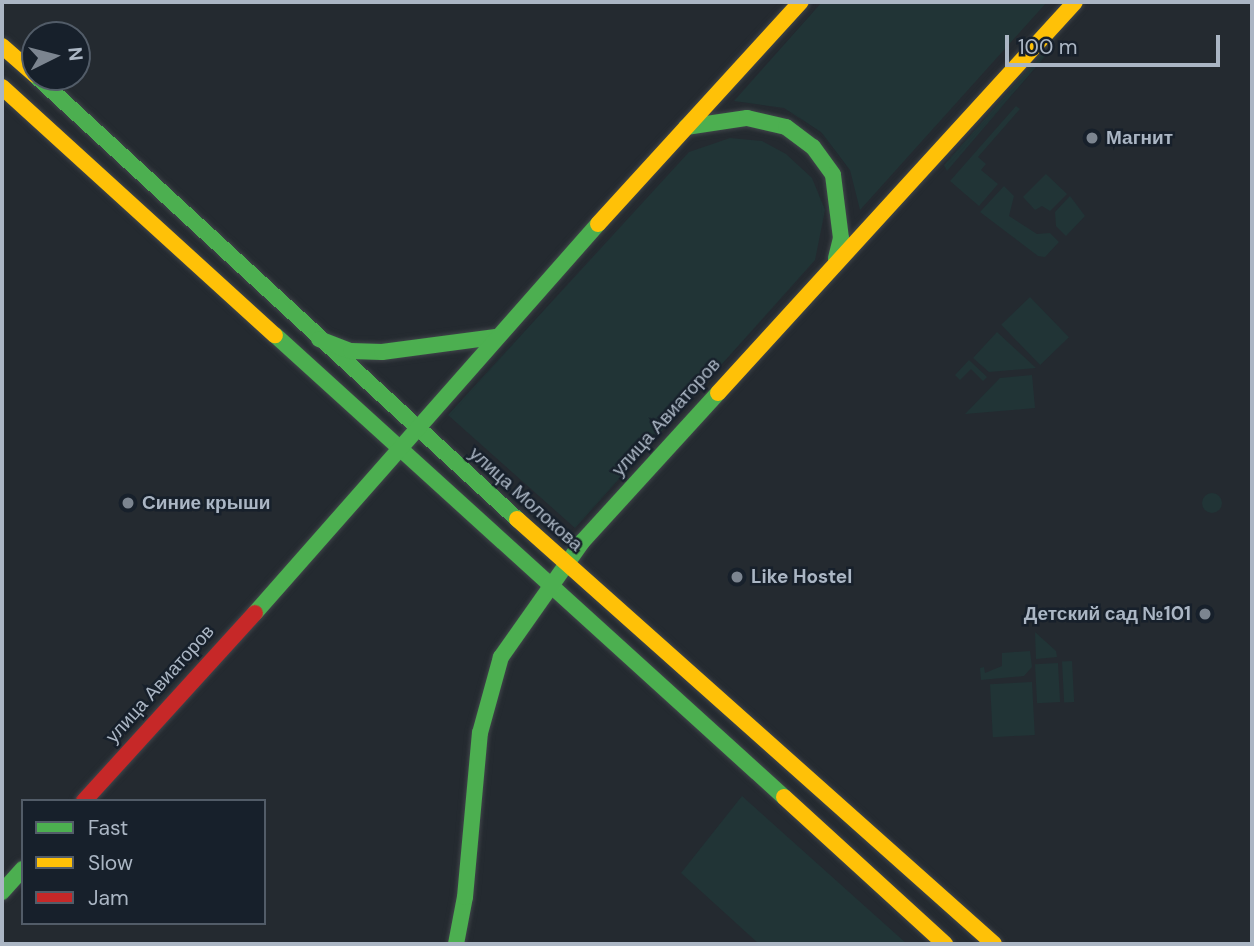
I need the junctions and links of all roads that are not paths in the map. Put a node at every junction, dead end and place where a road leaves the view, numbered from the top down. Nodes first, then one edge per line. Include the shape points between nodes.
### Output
1 (801, 2) edge
2 (1075, 2) edge
3 (2, 46) edge
4 (21, 63) edge
5 (2, 88) edge
6 (52, 91) edge
7 (686, 127) junction
8 (835, 261) junction
9 (494, 337) junction
10 (319, 340) junction
11 (416, 428) junction
12 (396, 450) junction
13 (566, 564) junction
14 (547, 587) junction
15 (86, 799) edge
16 (21, 871) edge
17 (2, 892) edge
18 (456, 944) edge
19 (945, 944) edge
20 (994, 944) edge

1 - 7 main road, улица Авиаторов
2 - 8 main road, улица Авиаторов
3 - 4 main road, улица Молокова
5 - 12 main road
6 - 10 main road, улица Молокова
7 - 8 main road via 747,118 786,127 813,147 834,175 841,209
7 - 9 main road, улица Авиаторов
8 - 13 main road, улица Авиаторов
9 - 10 main road via 382,352 351,351
9 - 11 main road, улица Авиаторов
10 - 11 main road, улица Молокова
11 - 12 main road, улица Авиаторов
11 - 13 main road, улица Молокова
12 - 14 main road
12 - 15 main road, улица Авиаторов via 319,543
13 - 14 main road, улица Авиаторов
13 - 20 main road, улица Молокова
14 - 18 main road, улица Авиаторов via 501,657 483,722
14 - 19 main road
16 - 17 main road

